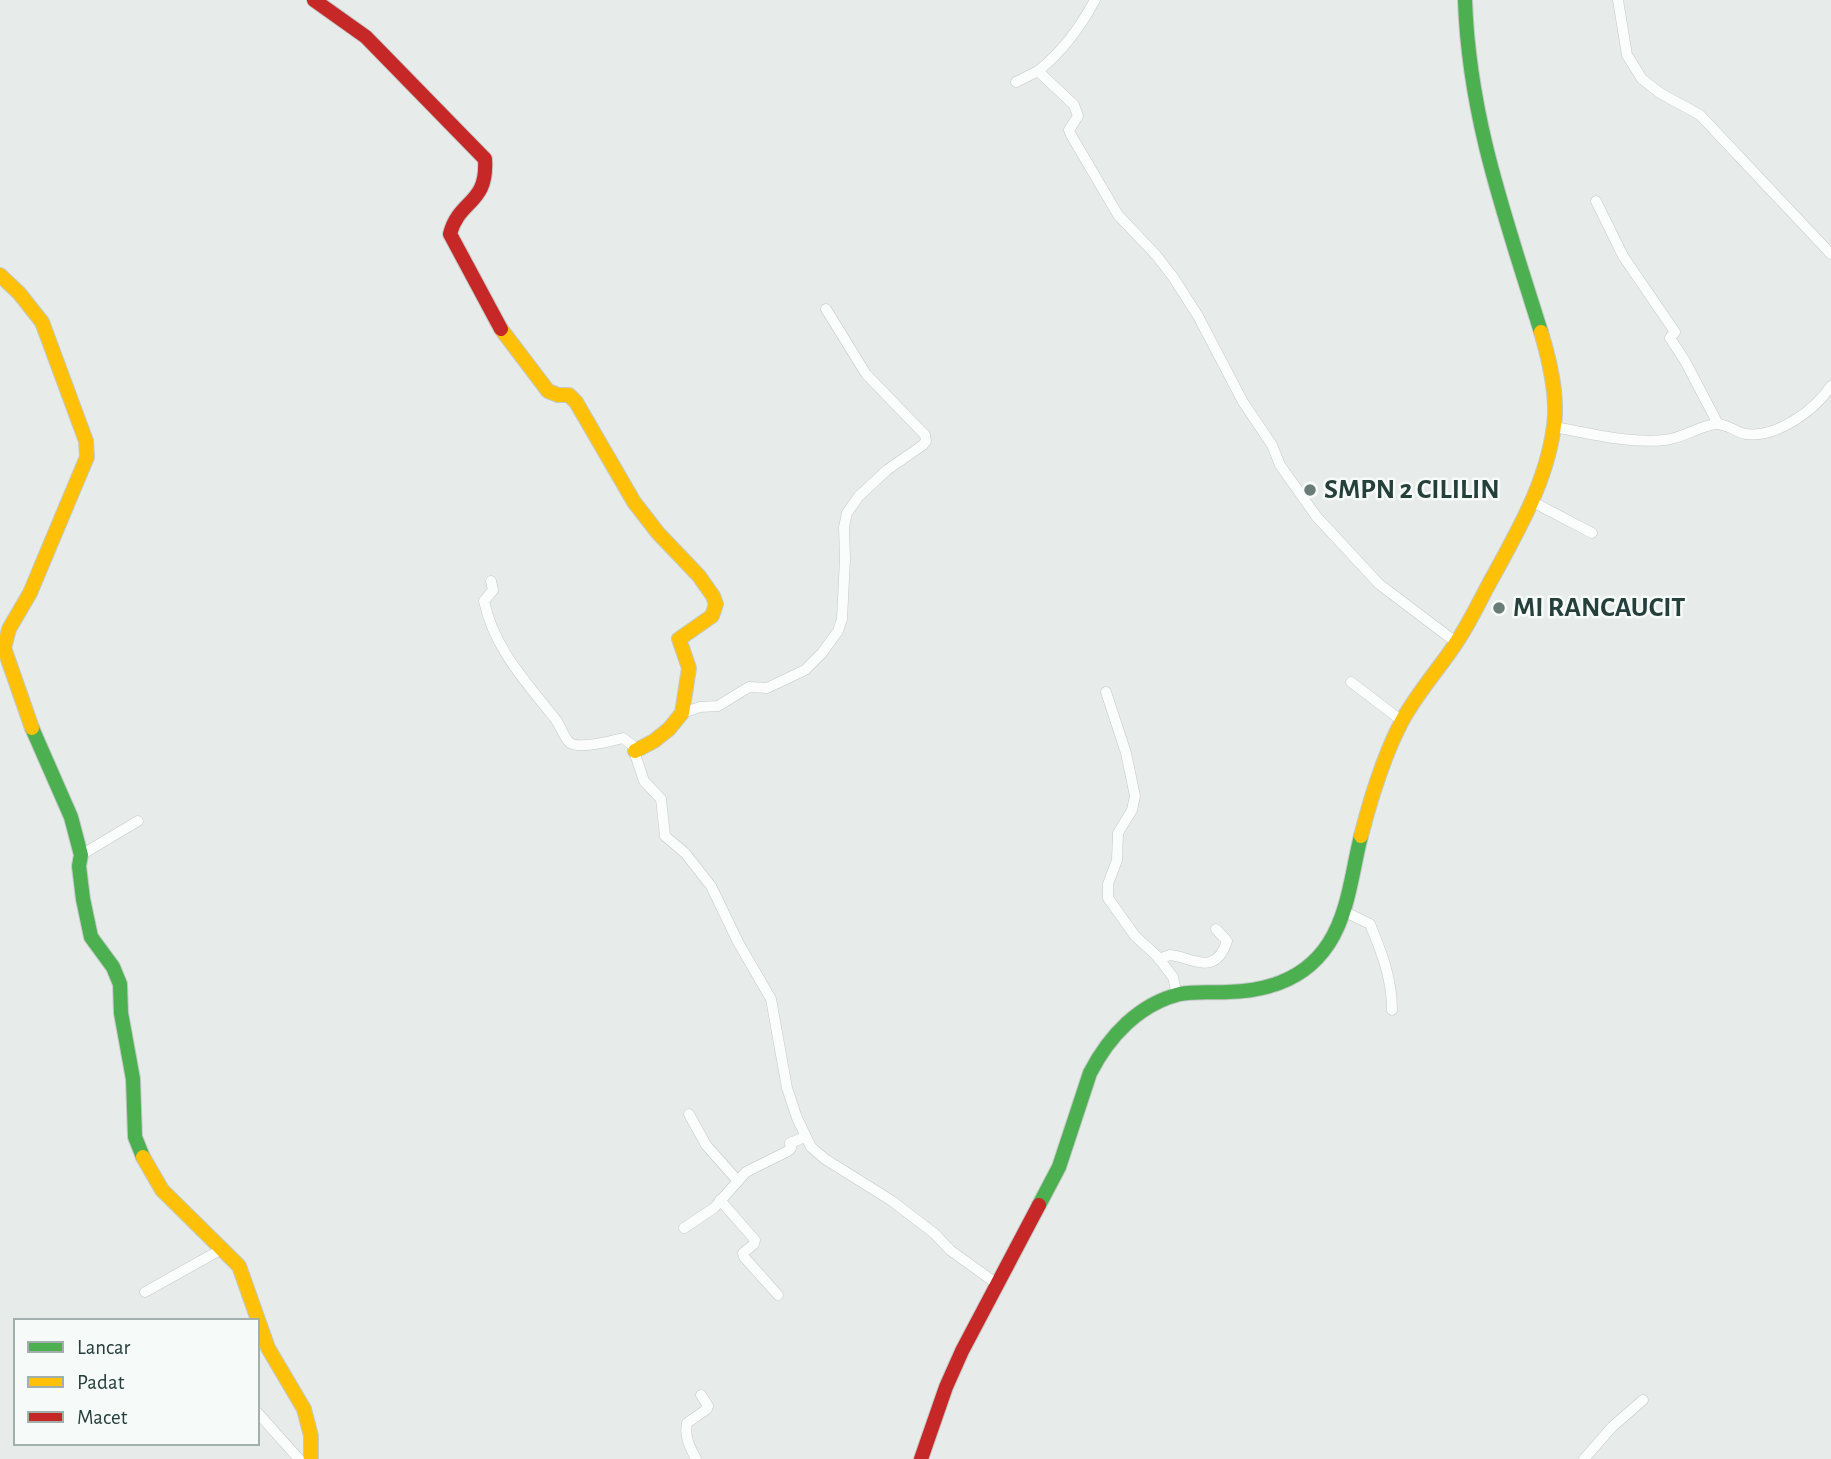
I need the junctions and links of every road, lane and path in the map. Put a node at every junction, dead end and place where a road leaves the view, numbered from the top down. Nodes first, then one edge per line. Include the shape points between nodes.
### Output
1 (314, 0) edge
2 (1094, 0) edge
3 (1465, 0) edge
4 (1618, 0) edge
5 (1038, 71) junction
6 (1017, 82) dead end
7 (1596, 201) dead end
8 (1831, 254) edge
9 (0, 275) edge
10 (826, 309) dead end
11 (1831, 386) edge
12 (1718, 424) junction
13 (1554, 427) junction
14 (1531, 501) junction
15 (1592, 533) dead end
16 (491, 581) dead end
17 (1457, 643) junction
18 (1351, 682) dead end
19 (1106, 692) dead end
20 (682, 713) junction
21 (1402, 721) junction
22 (635, 751) junction
23 (138, 821) dead end
24 (80, 855) junction
25 (1343, 911) junction
26 (1216, 929) dead end
27 (1159, 959) junction
28 (1177, 995) junction
29 (1392, 1010) dead end
30 (689, 1114) dead end
31 (805, 1137) junction
32 (737, 1180) junction
33 (720, 1200) junction
34 (684, 1227) dead end
35 (222, 1249) junction
36 (997, 1284) junction
37 (145, 1292) dead end
38 (778, 1295) dead end
39 (258, 1319) edge
40 (259, 1322) edge
41 (702, 1395) dead end
42 (1643, 1400) dead end
43 (259, 1414) edge
44 (308, 1459) edge
45 (696, 1459) edge
46 (921, 1459) edge
47 (1584, 1459) edge

1 - 20 street via 366,37 485,159 481,191 453,223 450,234 499,327 548,391 569,395 576,402 651,526 711,590 716,600 709,619 679,639 689,668
2 - 5 street via 1084,20
3 - 13 street via 1472,91 1550,365
4 - 8 street via 1627,55 1642,79 1700,116
5 - 6 street
5 - 17 street via 1076,107 1078,116 1069,130 1102,188 1118,215 1173,277 1302,497 1379,584
7 - 12 street via 1623,256 1675,332 1670,338
9 - 24 street via 42,322 86,441 85,466 30,593 9,629 5,648 39,748 64,796
10 - 20 street via 866,374 926,441 868,487 847,513 842,619 822,653 805,670 767,688 749,687 718,706
11 - 12 street via 1795,419 1761,435
12 - 13 street via 1649,441
13 - 14 street
14 - 15 street
14 - 17 street
16 - 22 street via 493,590 484,601 498,643 568,740 579,745 626,739
17 - 21 street
18 - 21 street
19 - 27 street via 1135,796 1118,833 1108,898 1135,936
20 - 22 street via 669,729
21 - 25 street via 1363,830
22 - 31 street via 644,781 661,799 665,836 711,886 771,999 787,1088
23 - 24 street
24 - 35 street via 91,937 120,984 140,1152 162,1190
25 - 28 street via 1332,940 1301,975 1235,993
25 - 29 street via 1370,924 1388,972
26 - 27 street via 1227,942 1218,957 1192,962 1174,955
27 - 28 street via 1173,977
28 - 36 street via 1134,1016 1099,1056 1059,1167
30 - 32 street via 706,1145
31 - 32 street
31 - 36 street via 817,1153 892,1201
32 - 33 street
33 - 34 street via 708,1214
33 - 38 street via 755,1240 744,1257
35 - 37 street
35 - 39 street via 242,1272
36 - 46 street via 946,1387
40 - 44 street via 268,1348 300,1398 309,1429
41 - 45 street via 707,1409 687,1423 685,1430
42 - 47 street
43 - 44 street

